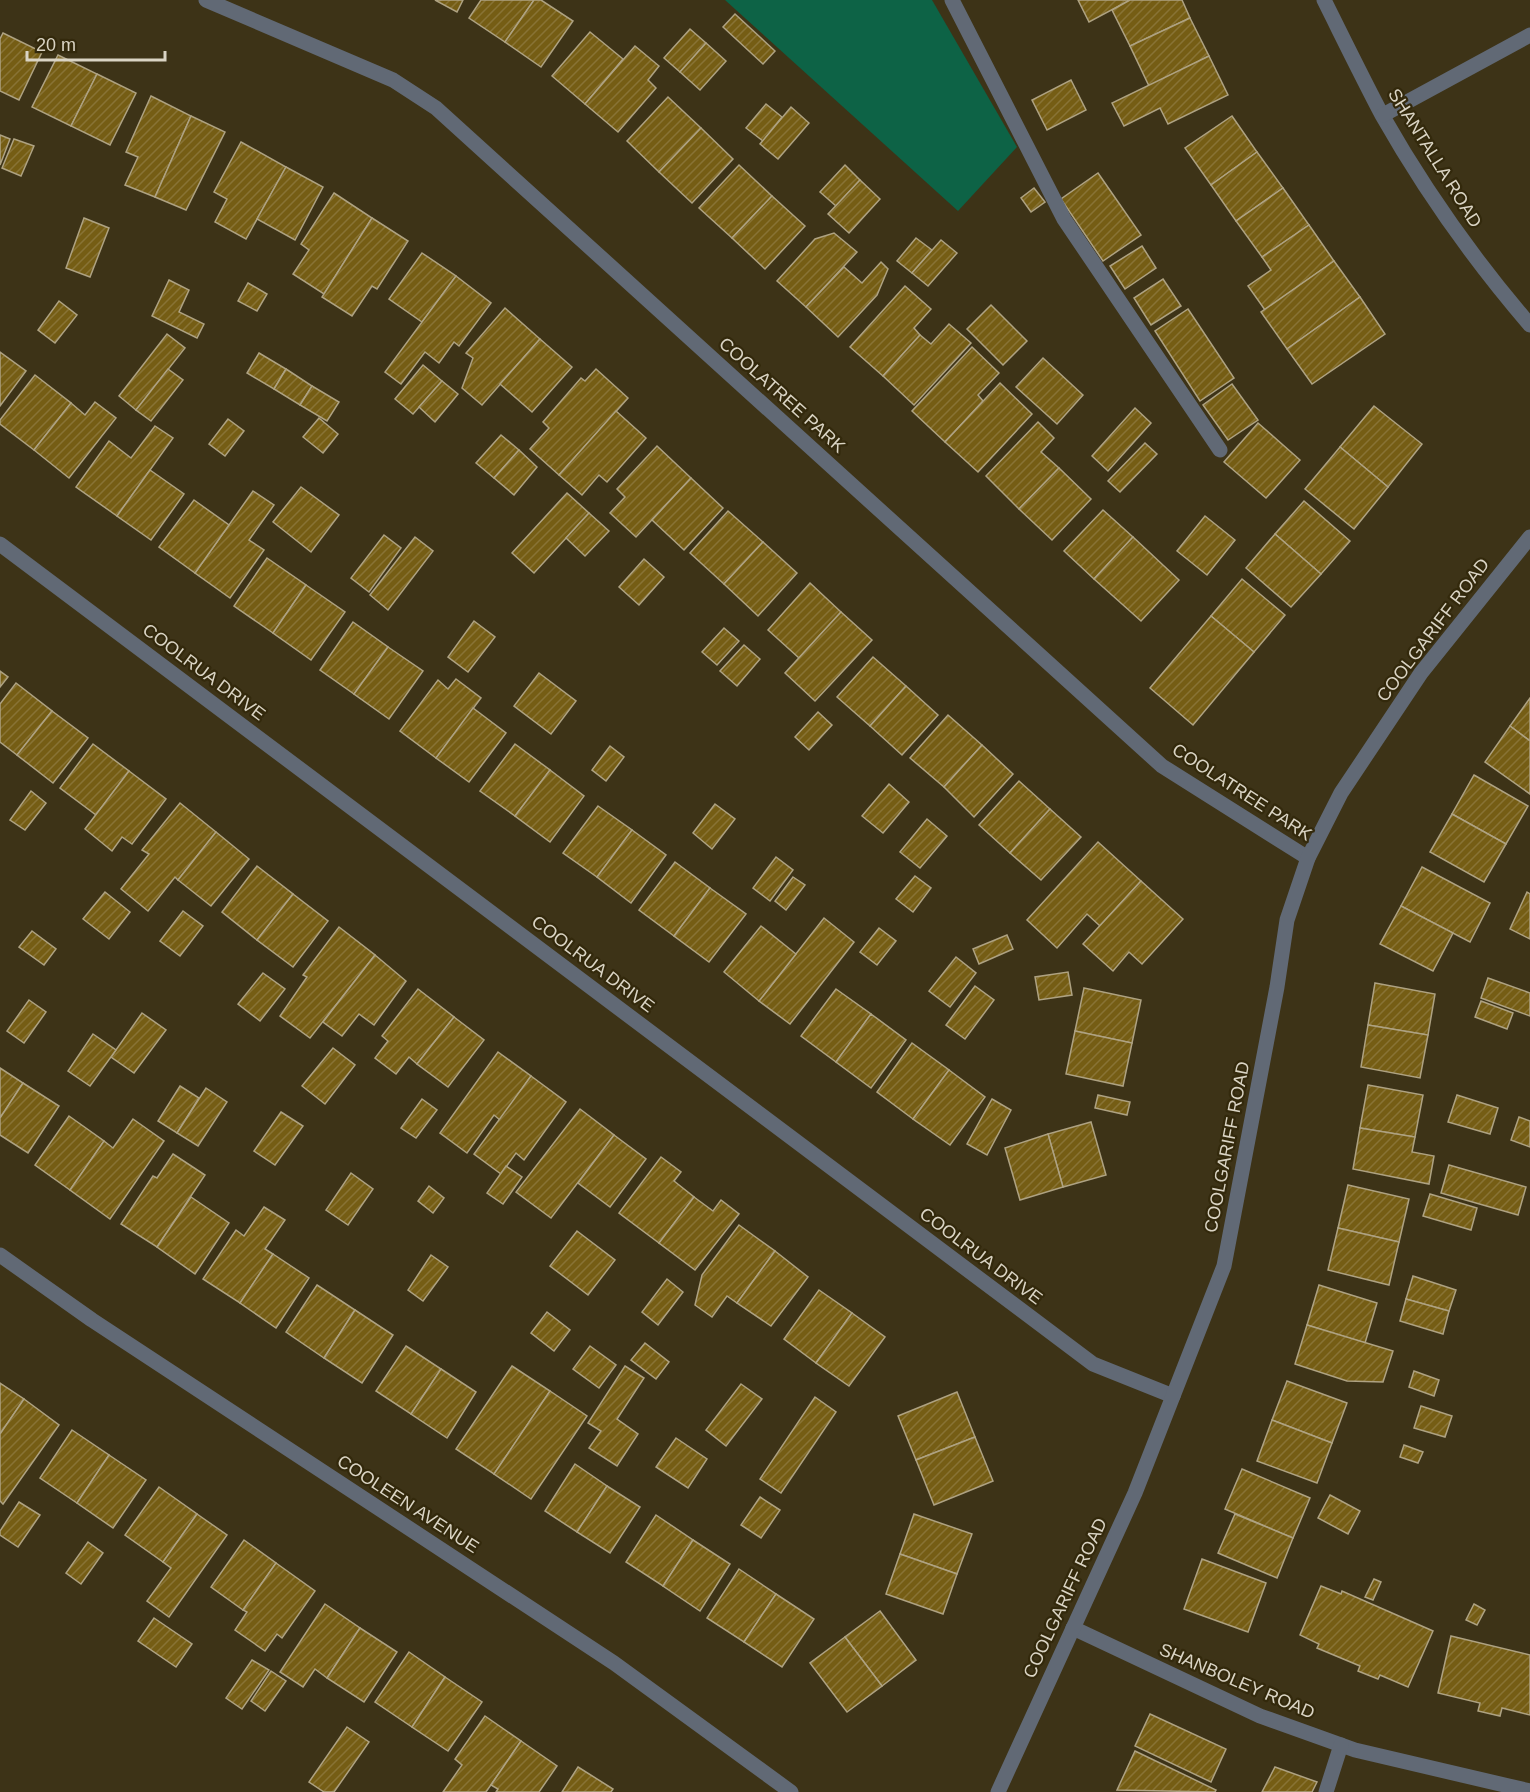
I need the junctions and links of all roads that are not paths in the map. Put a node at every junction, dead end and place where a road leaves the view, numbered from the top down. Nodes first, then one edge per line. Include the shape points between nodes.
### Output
1 (206, 0) edge
2 (952, 0) edge
3 (1324, 0) edge
4 (1530, 35) edge
5 (1383, 115) junction
6 (1530, 325) edge
7 (1220, 450) dead end
8 (1530, 537) edge
9 (0, 544) edge
10 (1308, 858) junction
11 (0, 1255) edge
12 (1173, 1396) junction
13 (1073, 1628) junction
14 (1341, 1745) junction
15 (1530, 1791) edge
16 (791, 1792) edge
17 (998, 1792) edge
18 (1326, 1792) edge

1 - 10 street, COOLATREE PARK via 393,80 436,108 1162,766
2 - 7 street via 1064,219
3 - 5 street, SHANTALLA ROAD
4 - 5 street
5 - 6 street, SHANTALLA ROAD via 1466,244
8 - 10 street, COOLGARIFF ROAD via 1421,673 1341,793
9 - 12 street, COOLRUA DRIVE via 1093,1364
10 - 12 street, COOLGARIFF ROAD via 1287,920 1224,1266
11 - 16 street, COOLEEN AVENUE via 92,1320 614,1663
12 - 13 street, COOLGARIFF ROAD via 1135,1493
13 - 14 street, SHANBOLEY ROAD via 1260,1716
13 - 17 street, COOLGARIFF ROAD
14 - 15 street, SHANBOLEY ROAD
14 - 18 street

